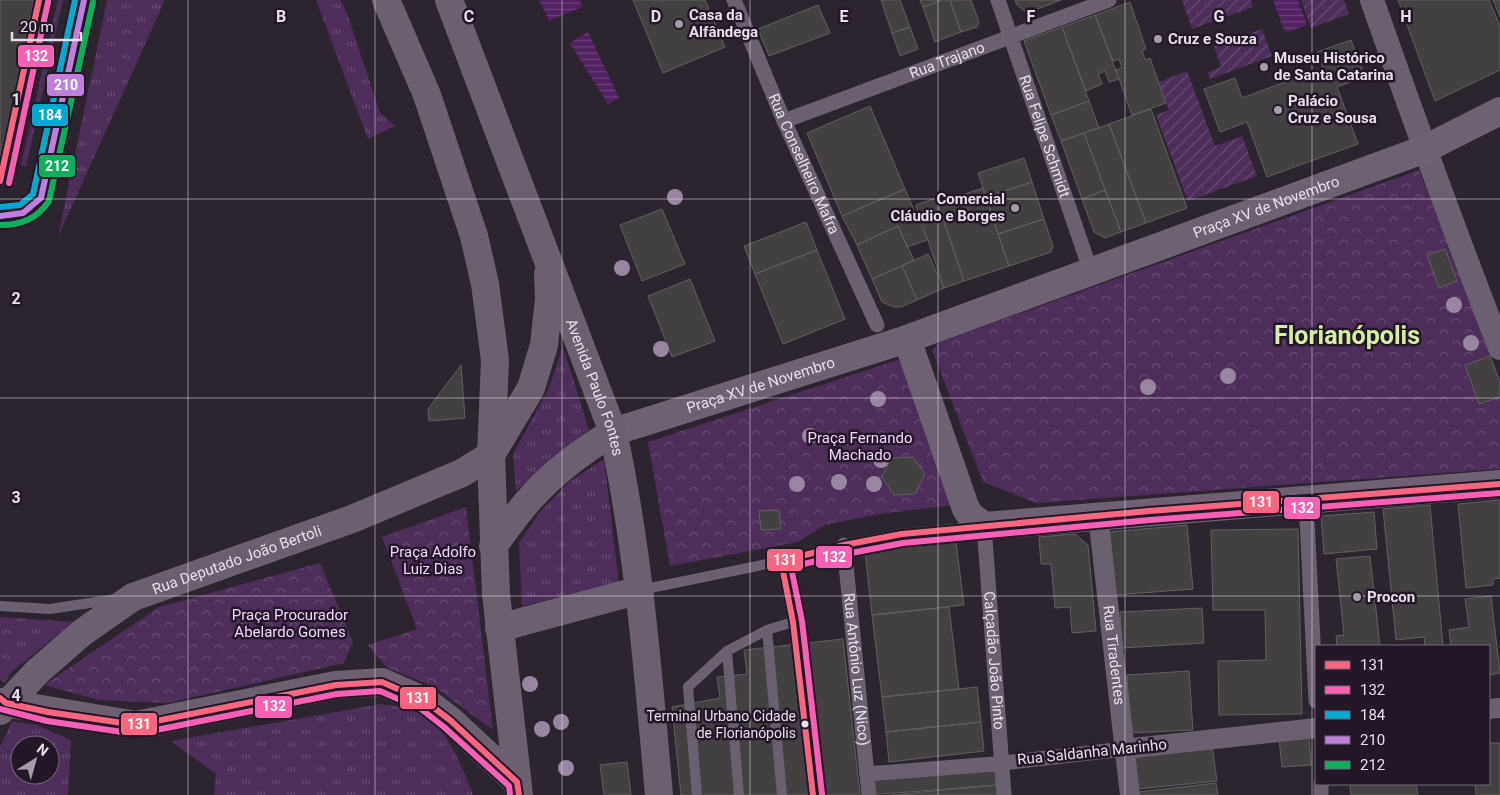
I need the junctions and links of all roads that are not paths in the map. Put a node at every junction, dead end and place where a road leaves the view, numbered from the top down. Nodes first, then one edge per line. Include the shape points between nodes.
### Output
1 (39, 0) edge
2 (84, 0) edge
3 (386, 0) edge
4 (449, 0) edge
5 (734, 0) edge
6 (998, 0) edge
7 (1109, 0) edge
8 (1372, 0) edge
9 (1010, 37) junction
10 (1500, 111) edge
11 (784, 121) junction
12 (1425, 149) junction
13 (0, 182) edge
14 (0, 216) edge
15 (546, 253) junction
16 (1091, 272) junction
17 (877, 326) dead end
18 (907, 339) junction
19 (1500, 348) edge
20 (613, 432) junction
21 (491, 455) junction
22 (1500, 484) edge
23 (1306, 500) junction
24 (1098, 516) junction
25 (984, 526) junction
26 (844, 544) junction
27 (493, 546) junction
28 (781, 561) junction
29 (640, 590) junction
30 (133, 597) junction
31 (0, 606) edge
32 (793, 622) junction
33 (499, 628) junction
34 (767, 630) junction
35 (727, 651) junction
36 (1315, 681) edge
37 (2, 704) edge
38 (1315, 728) edge
39 (1124, 749) junction
40 (1002, 761) junction
41 (867, 774) junction
42 (518, 789) edge
43 (659, 795) edge
44 (697, 795) edge
45 (739, 795) edge
46 (782, 795) edge
47 (813, 795) edge
48 (869, 795) edge
49 (1004, 795) edge
50 (1130, 795) edge

1 - 13 lane
2 - 14 lane via 41,198 31,210 16,217
3 - 21 main road via 428,95 486,284 495,360
4 - 15 main road, Avenida Paulo Fontes
5 - 11 street, Rua Conselheiro Mafra
6 - 9 street, Rua Felipe Schmidt
7 - 9 street, Rua Trajano
8 - 12 street
9 - 11 street, Rua Trajano
9 - 16 street, Rua Felipe Schmidt
10 - 12 main road, Praça XV de Novembro
11 - 17 street, Rua Conselheiro Mafra
12 - 16 main road, Praça XV de Novembro
12 - 19 street
15 - 20 main road, Avenida Paulo Fontes
15 - 21 main road via 549,299 544,345 531,388
16 - 18 main road, Praça XV de Novembro
18 - 20 main road, Praça XV de Novembro
18 - 25 main road via 966,509
20 - 27 main road via 584,450 529,499
20 - 29 main road, Avenida Paulo Fontes
21 - 27 main road
21 - 30 main road, Rua Deputado João Bertoli via 462,473 352,519
22 - 23 main road
23 - 24 main road
23 - 36 street
24 - 25 main road
24 - 39 street, Rua Tiradentes
25 - 26 lane via 902,534
25 - 40 street, Calçadão João Pinto
26 - 28 lane
26 - 41 street, Rua Antônio Luz (Nico)
27 - 33 main road
28 - 29 lane
28 - 32 lane
29 - 33 main road
29 - 43 main road, Avenida Paulo Fontes
30 - 31 lane via 50,609
30 - 37 main road, Rua Deputado João Bertoli via 83,632
32 - 34 lane
32 - 47 lane
33 - 42 main road
34 - 35 lane
34 - 46 lane
35 - 44 lane via 688,687
35 - 45 lane
37 - 42 main road via 136,725 319,688 382,682 425,701 450,720
38 - 39 street, Rua Saldanha Marinho
39 - 40 street, Rua Saldanha Marinho
39 - 50 street, Rua Tiradentes
40 - 41 street, Rua Saldanha Marinho
40 - 49 street, Calçadão João Pinto
41 - 48 street, Rua Antônio Luz (Nico)

